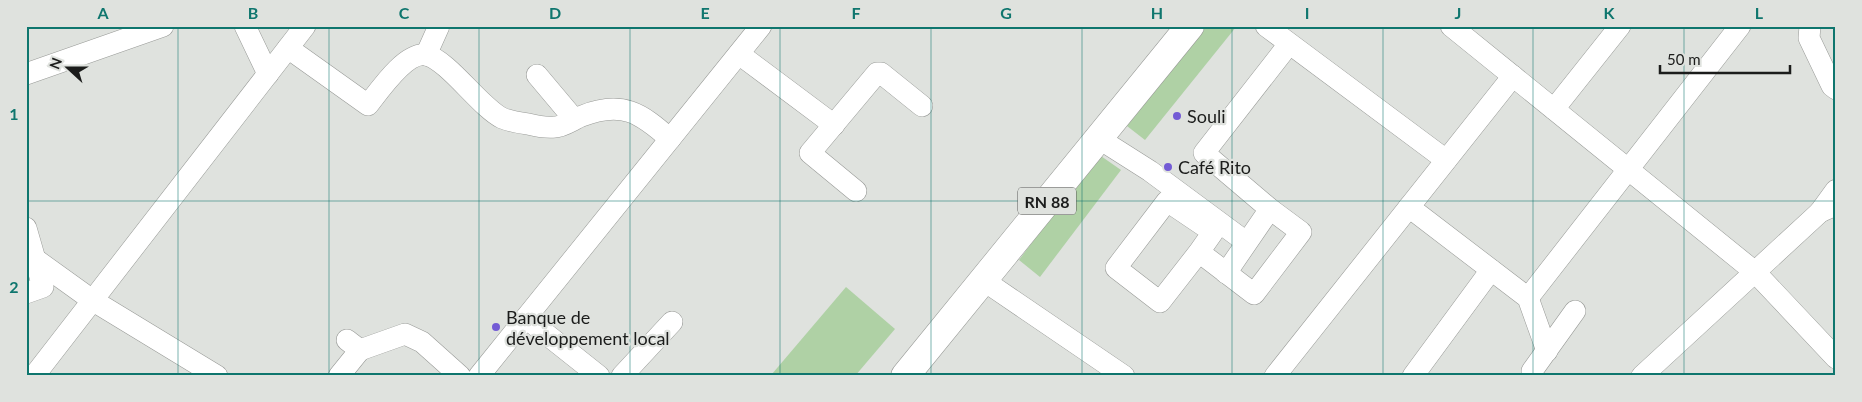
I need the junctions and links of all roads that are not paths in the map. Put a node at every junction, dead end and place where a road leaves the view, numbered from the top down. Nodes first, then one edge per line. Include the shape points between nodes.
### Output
1 (163, 26) edge
2 (244, 26) edge
3 (305, 26) edge
4 (439, 26) edge
5 (761, 26) edge
6 (1190, 26) edge
7 (1266, 26) edge
8 (1620, 26) edge
9 (1740, 26) edge
10 (1810, 26) edge
11 (1465, 31) edge
12 (1289, 44) junction
13 (288, 48) junction
14 (739, 54) junction
15 (426, 55) junction
16 (26, 74) edge
17 (268, 74) junction
18 (537, 74) dead end
19 (1513, 76) junction
20 (1836, 89) edge
21 (922, 106) dead end
22 (1554, 109) junction
23 (574, 119) junction
24 (834, 125) junction
25 (1098, 138) junction
26 (670, 140) junction
27 (1446, 160) junction
28 (1628, 170) junction
29 (1836, 190) edge
30 (856, 191) dead end
31 (1409, 207) junction
32 (1270, 208) junction
33 (1828, 208) edge
34 (26, 228) edge
35 (1246, 242) junction
36 (1199, 252) junction
37 (35, 259) junction
38 (1491, 270) junction
39 (1755, 272) junction
40 (1226, 273) junction
41 (983, 280) junction
42 (26, 293) edge
43 (1528, 298) junction
44 (92, 300) junction
45 (1575, 311) dead end
46 (526, 318) junction
47 (672, 322) dead end
48 (1547, 351) junction
49 (1836, 358) edge
50 (1532, 371) dead end
51 (1116, 373) edge
52 (34, 376) edge
53 (217, 376) edge
54 (339, 376) edge
55 (460, 376) edge
56 (479, 376) edge
57 (599, 376) edge
58 (622, 376) edge
59 (905, 376) edge
60 (1275, 376) edge
61 (1413, 376) edge
62 (1642, 376) edge

1 - 16 street
2 - 17 street
3 - 13 street
4 - 15 street
5 - 14 street
6 - 25 main road, RN 88
7 - 12 street
8 - 22 street
9 - 28 street
10 - 20 street via 1809,38
11 - 19 street
12 - 27 street
12 - 32 street via 1204,153
13 - 15 street via 368,105 396,70 413,57
13 - 17 street
14 - 24 street
14 - 26 street
15 - 23 street via 502,118 556,128
17 - 44 street
18 - 23 street
19 - 22 street
19 - 27 street
21 - 24 street via 878,72
22 - 28 street
23 - 26 street via 602,109 633,111 653,123
24 - 30 street via 810,153
25 - 35 street via 1150,171
25 - 41 main road, RN 88
26 - 46 street
27 - 31 street
28 - 39 street
28 - 43 street
29 - 33 street
31 - 38 street
31 - 60 street
32 - 35 street
32 - 40 street via 1301,232 1254,294
33 - 39 street
34 - 37 street
35 - 40 street
36 - 36 street via 1213,232 1167,201 1116,268 1160,302
36 - 40 street
37 - 42 street via 43,287
37 - 44 street
38 - 43 street
38 - 61 street
39 - 49 street
39 - 62 street
41 - 51 street
41 - 59 main road, RN 88
43 - 48 street
44 - 52 street
44 - 53 street
45 - 48 street
46 - 56 street
46 - 57 street
47 - 58 street
48 - 50 street
54 - 55 street via 354,345 405,334 422,342

